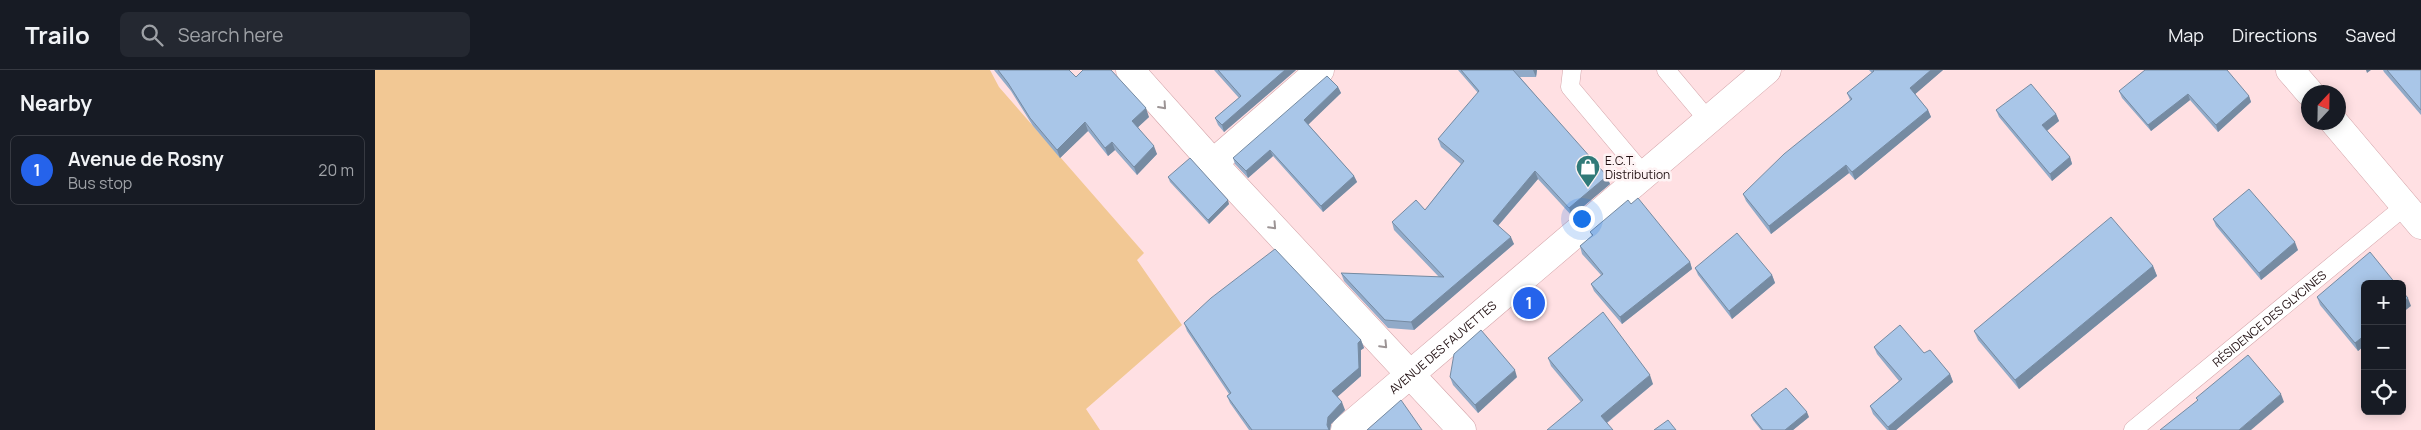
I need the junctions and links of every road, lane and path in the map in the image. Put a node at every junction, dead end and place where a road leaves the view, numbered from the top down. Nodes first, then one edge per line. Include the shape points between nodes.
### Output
1 (1130, 70) edge
2 (1320, 70) edge
3 (1572, 70) edge
4 (1665, 70) edge
5 (1767, 70) edge
6 (2290, 70) edge
7 (2303, 85) edge
8 (1708, 120) junction
9 (2341, 130) edge
10 (1213, 163) junction
11 (1644, 175) junction
12 (2413, 215) edge
13 (1411, 374) junction
14 (1345, 430) edge
15 (1462, 430) edge
16 (2133, 430) edge

1 -> 10 street
2 - 10 street
3 - 11 lane via 1570,87
4 - 8 lane
5 - 8 street, AVENUE DES FAUVETTES
6 - 7 street
8 - 11 street, AVENUE DES FAUVETTES
9 - 12 street
10 -> 13 street
11 - 13 street, AVENUE DES FAUVETTES
12 - 16 lane, RÉSIDENCE DES GLYCINES
13 - 14 street, AVENUE DES FAUVETTES
13 - 15 street

